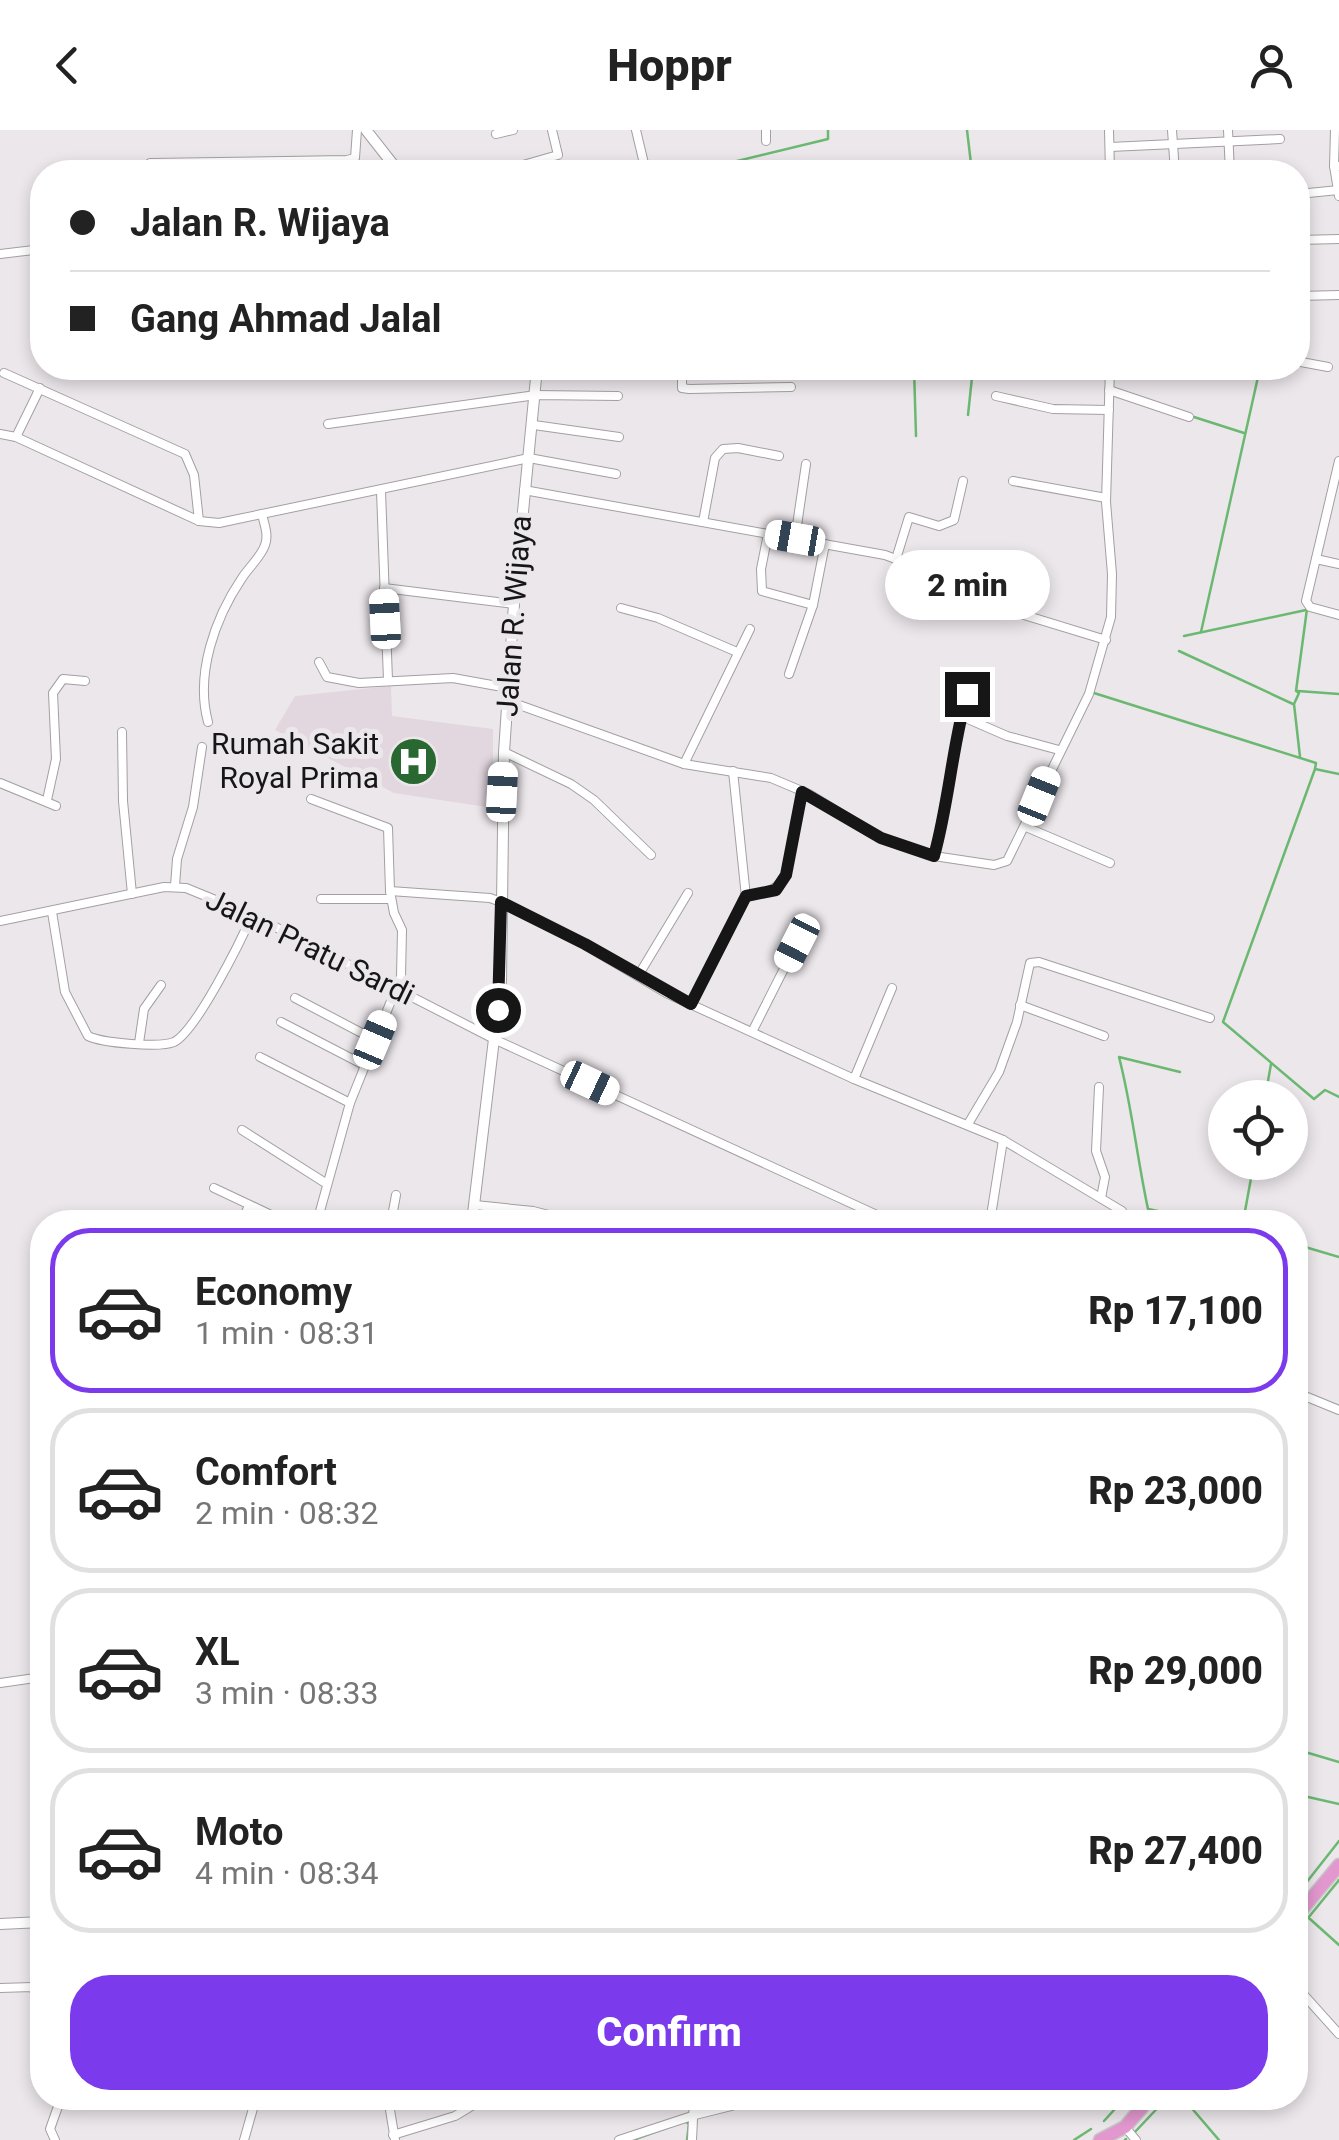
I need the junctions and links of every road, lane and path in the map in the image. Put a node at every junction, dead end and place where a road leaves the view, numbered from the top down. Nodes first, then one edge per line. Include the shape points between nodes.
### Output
1 (357, 130) edge
2 (366, 130) edge
3 (513, 130) edge
4 (552, 130) edge
5 (636, 130) edge
6 (766, 130) edge
7 (1109, 130) edge
8 (1172, 130) edge
9 (1228, 130) edge
10 (1335, 130) edge
11 (496, 134) dead end
12 (1280, 139) dead end
13 (766, 141) dead end
14 (1228, 142) junction
15 (1172, 144) junction
16 (1110, 147) junction
17 (355, 158) joint
18 (273, 160) edge
19 (390, 160) edge
20 (542, 160) edge
21 (643, 160) edge
22 (1110, 160) edge
23 (1174, 160) edge
24 (1229, 160) edge
25 (1336, 166) edge
26 (1339, 193) edge
27 (1310, 194) edge
28 (1339, 238) edge
29 (1310, 239) edge
30 (30, 250) edge
31 (0, 254) edge
32 (1339, 295) edge
33 (1310, 296) edge
34 (1310, 364) edge
35 (1328, 367) dead end
36 (4, 372) dead end
37 (537, 380) edge
38 (682, 380) edge
39 (1109, 380) edge
40 (790, 387) dead end
41 (40, 388) junction
42 (1109, 390) junction
43 (536, 395) junction
44 (618, 396) dead end
45 (996, 396) dead end
46 (1108, 410) junction
47 (1189, 418) dead end
48 (328, 424) dead end
49 (534, 426) junction
50 (0, 434) edge
51 (16, 437) junction
52 (619, 437) dead end
53 (778, 456) dead end
54 (529, 458) junction
55 (806, 464) dead end
56 (1339, 464) edge
57 (616, 474) dead end
58 (1013, 480) dead end
59 (963, 481) dead end
60 (524, 490) junction
61 (381, 491) junction
62 (1106, 498) junction
63 (1328, 512) junction
64 (262, 514) junction
65 (1339, 514) edge
66 (198, 521) junction
67 (703, 522) junction
68 (768, 534) junction
69 (795, 538) junction
70 (825, 544) junction
71 (1316, 558) junction
72 (896, 559) junction
73 (1339, 564) edge
74 (384, 588) junction
75 (514, 604) junction
76 (812, 605) junction
77 (621, 608) dead end
78 (1339, 615) edge
79 (750, 629) dead end
80 (1106, 640) junction
81 (737, 652) junction
82 (319, 662) dead end
83 (789, 674) dead end
84 (85, 680) dead end
85 (388, 680) junction
86 (508, 688) junction
87 (967, 694) dead end
88 (508, 701) junction
89 (961, 716) junction
90 (208, 722) dead end
91 (122, 732) dead end
92 (202, 746) dead end
93 (1059, 750) junction
94 (504, 752) junction
95 (684, 764) junction
96 (733, 771) junction
97 (0, 783) edge
98 (802, 792) junction
99 (311, 799) dead end
100 (47, 800) junction
101 (56, 806) dead end
102 (1026, 828) junction
103 (651, 856) dead end
104 (934, 856) junction
105 (1110, 863) dead end
106 (174, 886) junction
107 (688, 893) dead end
108 (132, 894) junction
109 (390, 895) junction
110 (746, 896) junction
111 (322, 899) dead end
112 (501, 902) junction
113 (0, 912) edge
114 (52, 912) junction
115 (252, 916) junction
116 (1, 920) edge
117 (798, 927) dead end
118 (638, 976) junction
119 (161, 985) dead end
120 (398, 988) junction
121 (892, 988) dead end
122 (294, 998) dead end
123 (691, 1004) junction
124 (1020, 1005) junction
125 (1210, 1018) dead end
126 (281, 1022) dead end
127 (752, 1032) junction
128 (1104, 1036) dead end
129 (375, 1040) junction
130 (496, 1040) junction
131 (139, 1043) junction
132 (260, 1056) dead end
133 (364, 1064) junction
134 (854, 1079) junction
135 (1099, 1088) dead end
136 (350, 1102) junction
137 (968, 1124) junction
138 (242, 1130) dead end
139 (1003, 1140) junction
140 (327, 1184) junction
141 (214, 1188) dead end
142 (396, 1195) dead end
143 (1101, 1198) junction
144 (475, 1205) junction
145 (249, 1206) junction
146 (863, 1209) edge
147 (247, 1210) edge
148 (258, 1210) edge
149 (320, 1210) edge
150 (393, 1210) edge
151 (474, 1210) edge
152 (523, 1210) edge
153 (992, 1210) edge
154 (1120, 1210) edge
155 (1308, 1397) edge
156 (1339, 1410) edge
157 (30, 1679) edge
158 (0, 1683) edge
159 (1339, 1865) edge
160 (1308, 1902) edge
161 (30, 1923) edge
162 (0, 1924) edge
163 (30, 1987) edge
164 (0, 1988) edge
165 (1308, 1999) edge
166 (1339, 2034) edge
167 (56, 2110) edge
168 (253, 2110) edge
169 (390, 2110) edge
170 (465, 2110) edge
171 (695, 2110) edge
172 (712, 2110) edge
173 (1139, 2110) edge
174 (695, 2114) junction
175 (1125, 2126) junction
176 (394, 2138) edge
177 (55, 2140) edge
178 (244, 2140) edge
179 (619, 2140) edge
180 (692, 2140) edge
181 (1100, 2140) edge
182 (1136, 2140) edge

1 - 17 street
2 - 19 street
3 - 11 street
4 - 20 street via 558,155
5 - 21 street
6 - 13 street
7 - 16 street
8 - 15 street
9 - 14 street
10 - 25 street
12 - 14 street
14 - 15 street
14 - 24 street
15 - 16 street
15 - 23 street
16 - 22 street
17 - 18 street
25 - 26 street
26 - 27 street
28 - 29 street
30 - 31 street
32 - 33 street
34 - 35 street
36 - 41 street
37 - 43 street, Jalan R. Wijaya
38 - 40 street via 688,389
39 - 42 street
41 - 51 street
41 - 66 street via 186,454
42 - 46 street
42 - 47 street
43 - 44 street
43 - 48 street
43 - 49 street, Jalan R. Wijaya
45 - 46 street via 1032,406
46 - 62 street
49 - 52 street
49 - 54 street, Jalan R. Wijaya
50 - 51 street
51 - 66 street
53 - 67 street via 724,449 715,458
54 - 57 street
54 - 60 street, Jalan R. Wijaya
54 - 61 street
55 - 69 street
56 - 63 street
58 - 62 street
59 - 72 street via 954,520 939,526 910,516
60 - 67 street
60 - 75 street, Jalan R. Wijaya
61 - 64 street
61 - 74 street
62 - 80 street via 1112,574
63 - 65 street
63 - 71 street
64 - 66 street
64 - 90 street via 265,548 212,638 203,703
67 - 68 street
68 - 69 street
68 - 76 street via 762,591
69 - 70 street
70 - 72 street
70 - 76 street
71 - 73 street
71 - 78 street via 1306,602
72 - 80 street via 988,604
74 - 75 street
74 - 85 street
75 - 86 street, Jalan R. Wijaya
76 - 83 street
77 - 81 street
79 - 81 street
80 - 93 street via 1089,694
81 - 95 street
82 - 85 street via 337,680
84 - 100 street via 63,678 54,693 56,758
85 - 86 street via 454,678
86 - 88 street, Jalan R. Wijaya
87 - 89 street
88 - 94 street, Jalan R. Wijaya
88 - 95 street
89 - 93 street
89 - 104 street
91 - 108 street
92 - 106 street
93 - 102 street
94 - 103 street via 594,800
94 - 112 street, Jalan R. Wijaya
95 - 96 street
96 - 98 street
96 - 110 street
97 - 100 street
98 - 104 street via 881,838
98 - 110 street via 786,875 776,890
99 - 109 street via 388,828
100 - 101 street
102 - 104 street via 1008,860 994,865
102 - 105 street
106 - 108 street, Jalan Pratu Sardi
106 - 115 street, Jalan Pratu Sardi
107 - 118 street
108 - 114 street, Jalan Pratu Sardi
109 - 111 street
109 - 112 street
109 - 120 street via 402,930
110 - 123 street
112 - 118 street
112 - 130 street, Jalan R. Wijaya
113 - 116 street
114 - 116 street, Jalan Pratu Sardi
114 - 131 street via 65,992 85,1032 99,1040
115 - 120 street, Jalan Pratu Sardi
115 - 131 street via 186,1032 168,1044
117 - 127 street via 797,943
118 - 123 street
119 - 131 street via 140,1018
120 - 129 street
120 - 130 street, Jalan Pratu Sardi
121 - 134 street
122 - 129 street
123 - 127 street
124 - 125 street via 1030,962 1039,962
124 - 128 street
124 - 137 street via 999,1072
126 - 133 street
127 - 134 street
129 - 133 street
130 - 144 street, Jalan R. Wijaya
130 - 146 street, Jalan Pratu Sardi
132 - 136 street
133 - 136 street
134 - 137 street
135 - 143 street
136 - 140 street
137 - 139 street
138 - 140 street
139 - 143 street
139 - 153 street
140 - 149 street
141 - 145 street
142 - 150 street
143 - 154 street
144 - 151 street, Jalan R. Wijaya
144 - 152 street
145 - 147 street
145 - 148 street
155 - 156 street
157 - 158 street
159 - 160 highway
161 - 162 street
163 - 164 street
165 - 166 street
167 - 177 street via 50,2130
168 - 178 street
169 - 176 street
170 - 176 street
171 - 174 street
172 - 174 street
173 - 175 highway
174 - 179 street
174 - 180 street
175 - 181 highway
175 - 182 street

